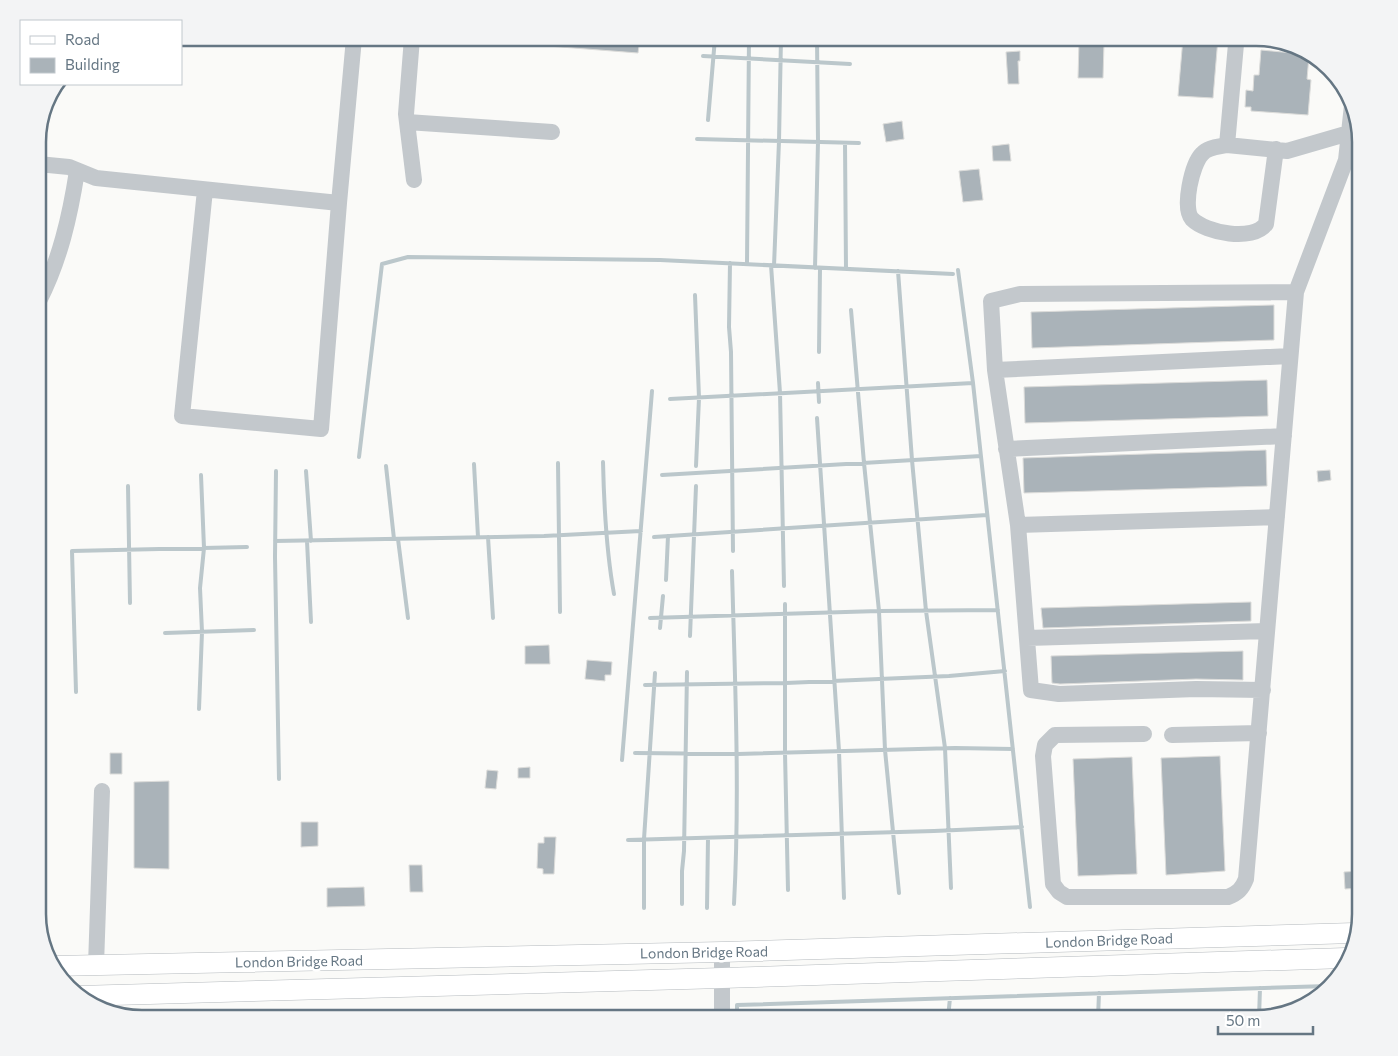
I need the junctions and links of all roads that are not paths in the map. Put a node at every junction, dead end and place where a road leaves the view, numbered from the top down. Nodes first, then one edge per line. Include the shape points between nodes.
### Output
1 (353, 46) edge
2 (411, 46) edge
3 (1240, 46) edge
4 (407, 122) junction
5 (552, 132) dead end
6 (1352, 134) edge
7 (1352, 140) edge
8 (1227, 145) junction
9 (1276, 149) junction
10 (46, 165) edge
11 (77, 171) junction
12 (414, 180) dead end
13 (205, 190) junction
14 (339, 203) junction
15 (46, 287) edge
16 (1296, 292) junction
17 (1290, 356) junction
18 (995, 370) junction
19 (1284, 436) junction
20 (1006, 449) junction
21 (1277, 517) junction
22 (1018, 524) junction
23 (1267, 631) junction
24 (1027, 638) junction
25 (1263, 690) junction
26 (1259, 733) junction
27 (1144, 734) dead end
28 (1172, 734) dead end
29 (102, 791) dead end
30 (1349, 933) edge
31 (722, 952) junction
32 (1341, 958) edge
33 (269, 962) junction
34 (96, 965) junction
35 (61, 966) edge
36 (722, 978) junction
37 (270, 990) junction
38 (92, 996) edge
39 (722, 1010) edge

1 - 14 street
2 - 4 street
3 - 8 street
4 - 5 street
4 - 12 street
6 - 9 street via 1294,150
7 - 16 street
8 - 9 street
8 - 9 street via 1206,150 1196,160 1188,208 1193,219 1200,224 1239,235 1262,230 1266,224
10 - 11 street
11 - 13 street via 96,178
11 - 15 street via 59,252
13 - 14 street
13 - 14 street via 182,416 321,429
16 - 17 street
16 - 18 street via 1020,294 991,301
17 - 18 street
17 - 19 street
18 - 20 street
19 - 20 street
19 - 21 street
20 - 22 street
21 - 22 street
21 - 23 street
22 - 24 street
23 - 24 street
23 - 25 street
24 - 25 street via 1031,690 1058,694
25 - 26 street
26 - 27 street via 1246,879 1237,894 1228,897 1067,897 1054,884 1043,756 1045,744 1055,735
26 - 28 street
29 - 34 street
30 - 31 main road, London Bridge Road
31 - 33 main road, London Bridge Road
31 - 36 street
32 - 36 main road, London Bridge Road
33 - 34 main road, London Bridge Road
33 - 37 main road
34 - 35 main road, London Bridge Road
36 - 37 main road, London Bridge Road
36 - 39 street
37 - 38 main road, London Bridge Road

